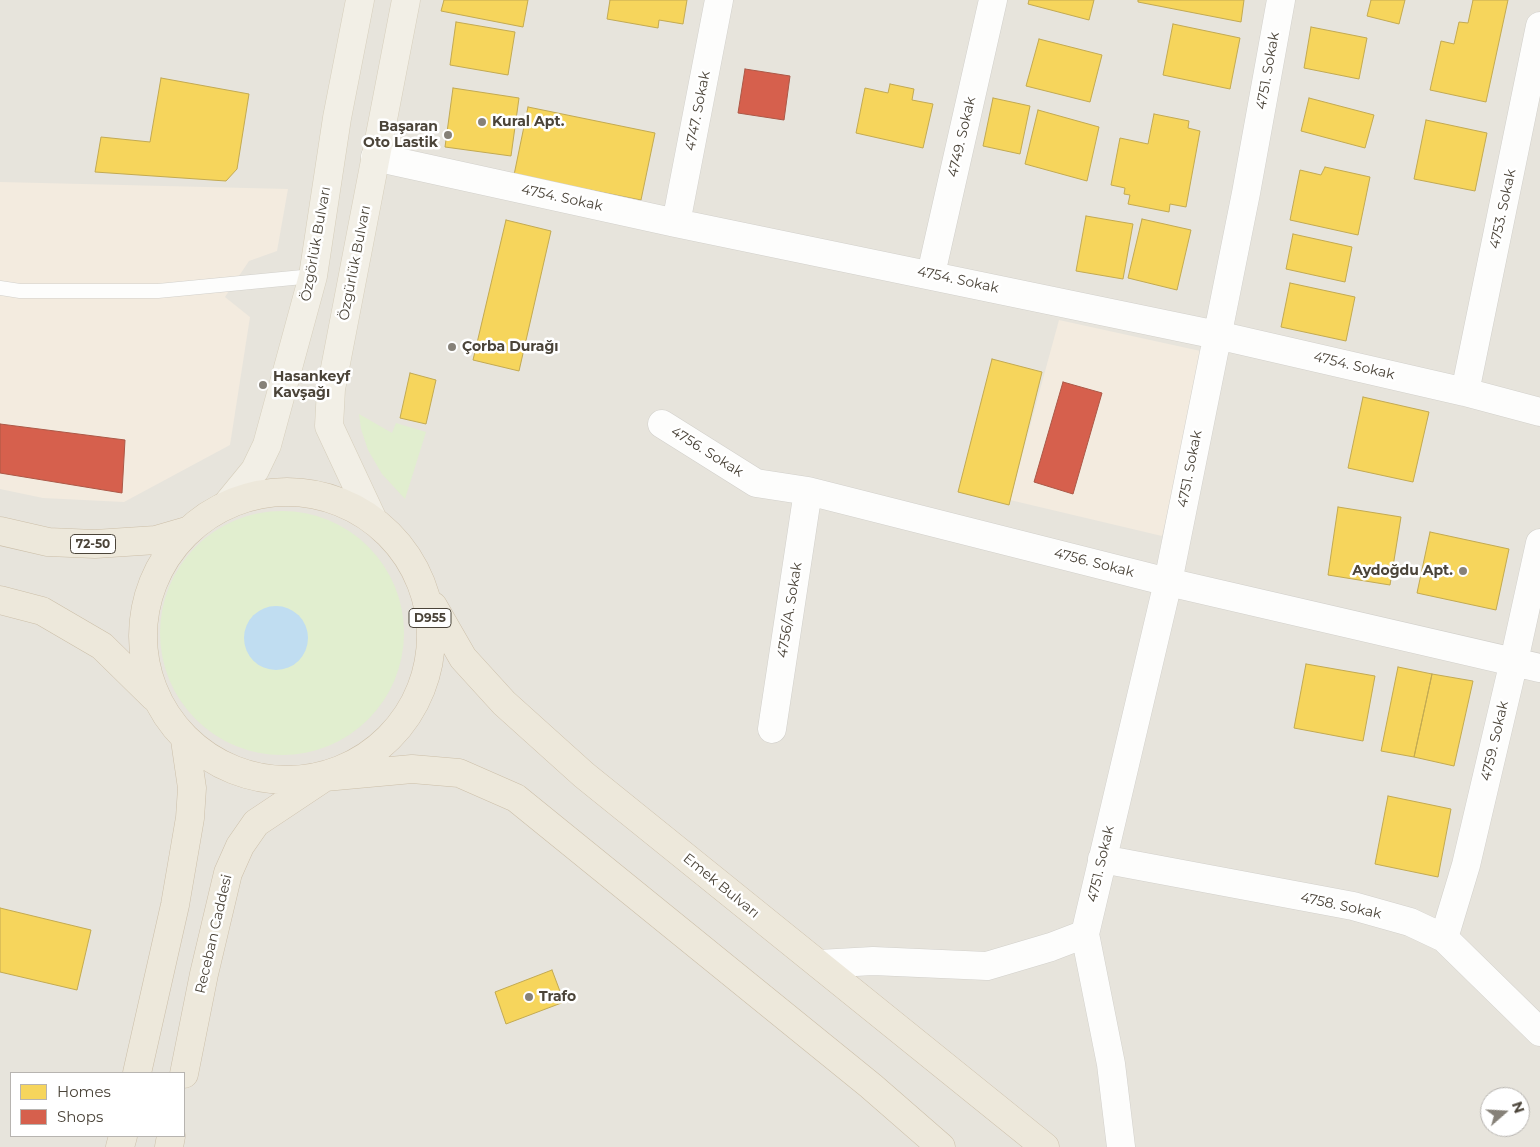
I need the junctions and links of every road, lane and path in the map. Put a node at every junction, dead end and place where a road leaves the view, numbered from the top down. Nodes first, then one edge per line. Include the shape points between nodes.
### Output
1 (360, 0) edge
2 (406, 0) edge
3 (719, 0) edge
4 (993, 0) edge
5 (1281, 0) edge
6 (1540, 26) edge
7 (375, 157) junction
8 (676, 223) junction
9 (930, 274) junction
10 (313, 276) junction
11 (0, 288) edge
12 (1217, 334) junction
13 (1465, 392) junction
14 (1540, 412) edge
15 (662, 424) dead end
16 (808, 491) junction
17 (228, 503) junction
18 (372, 518) junction
19 (0, 531) edge
20 (187, 531) junction
21 (1540, 543) edge
22 (1168, 582) junction
23 (427, 596) junction
24 (0, 600) edge
25 (1514, 661) junction
26 (1540, 668) edge
27 (156, 699) junction
28 (772, 729) dead end
29 (185, 740) junction
30 (325, 777) junction
31 (1102, 859) junction
32 (1085, 934) junction
33 (1444, 938) junction
34 (819, 964) junction
35 (1540, 1032) edge
36 (137, 1072) edge
37 (184, 1072) edge
38 (941, 1147) edge
39 (1045, 1147) edge
40 (1121, 1147) edge

1 - 10 main road, Özgörlük Bulvarı via 337,118
2 - 7 main road, Özgürlük Bulvarı
3 - 8 street, 4747. Sokak
4 - 9 street, 4749. Sokak
5 - 12 street, 4751. Sokak
6 - 13 street, 4753. Sokak
7 - 8 street, 4754. Sokak
7 - 18 main road, Özgürlük Bulvarı via 331,389 329,426
8 - 9 street, 4754. Sokak
9 - 12 street, 4754. Sokak
10 - 11 lane via 158,291 20,291
10 - 17 main road, Özgörlük Bulvarı via 267,445 255,470
12 - 13 street, 4754. Sokak
12 - 22 street, 4751. Sokak
13 - 14 street, 4754. Sokak
15 - 16 street, 4756. Sokak via 756,483
16 - 22 street, 4756. Sokak
16 - 28 street, 4756/A. Sokak
17 - 18 highway, D955 via 277,491 326,496
17 - 20 highway, D955
18 - 23 highway, D955 via 407,554
19 - 20 highway, 72-50 via 48,542 95,544 156,540
20 - 27 highway, D955 via 159,567 144,610 143,656
21 - 25 street, 4759. Sokak
22 - 25 street, 4756. Sokak
22 - 31 street, 4751. Sokak
23 - 30 highway, D955 via 433,642 424,687 401,728 367,759
23 - 34 highway, Emek Bulvarı / D955 via 463,658 504,703 584,775
24 - 27 highway via 42,611 102,646
25 - 26 street, 4756. Sokak
25 - 33 street, 4759. Sokak via 1466,865
27 - 29 highway, D955
29 - 30 highway, D955 via 227,769 275,782
29 - 36 highway, D955 via 192,788 190,818 175,905
30 - 37 highway, Receban Caddesi / D955 via 256,823 240,846 228,873
30 - 38 highway, D955 via 412,769 459,773 516,798 871,1086
31 - 32 street, 4751. Sokak
31 - 33 street, 4758. Sokak via 1353,906 1410,922
32 - 34 street via 987,966 873,961
32 - 40 street via 1111,1064
33 - 35 street, 4758. Sokak
34 - 39 highway, Emek Bulvarı / D955

